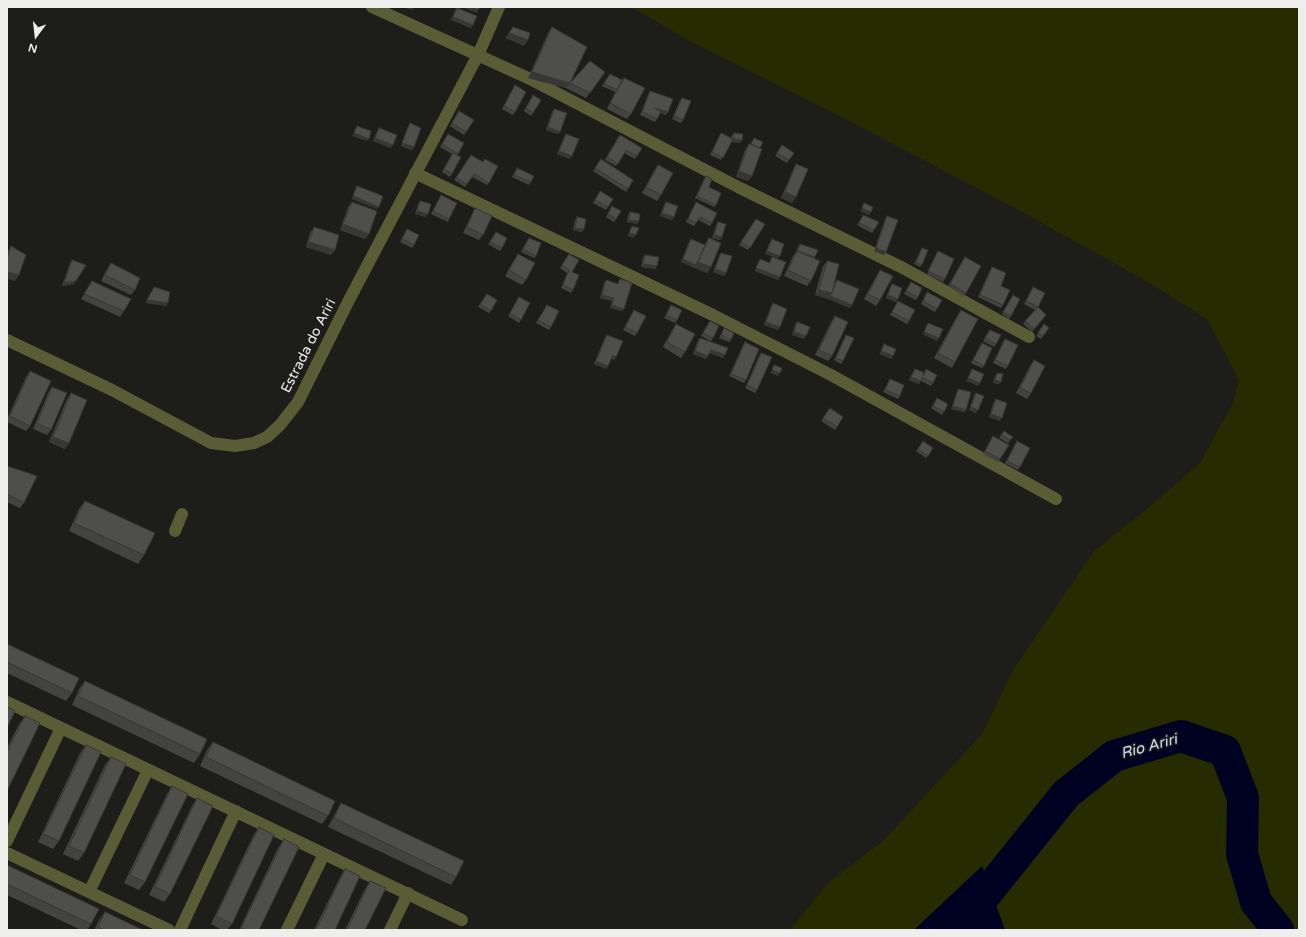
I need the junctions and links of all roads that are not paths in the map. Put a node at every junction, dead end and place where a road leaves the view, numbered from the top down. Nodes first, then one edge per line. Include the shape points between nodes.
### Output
1 (372, 7) edge
2 (499, 7) edge
3 (478, 55) junction
4 (415, 173) junction
5 (1029, 337) dead end
6 (7, 340) edge
7 (1056, 499) dead end
8 (182, 514) dead end
9 (175, 531) dead end
10 (7, 702) edge
11 (61, 728) junction
12 (148, 770) junction
13 (236, 812) junction
14 (7, 842) edge
15 (7, 852) edge
16 (324, 854) junction
17 (89, 892) junction
18 (408, 893) junction
19 (462, 920) dead end
20 (169, 930) edge
21 (180, 930) edge
22 (287, 930) edge
23 (390, 930) edge

1 - 3 street
2 - 3 street, Estrada do Ariri
3 - 4 street, Estrada do Ariri
3 - 5 street via 528,78 738,188 903,268
4 - 6 street, Estrada do Ariri via 298,402 280,425 267,437 254,444 235,446 211,443 112,390
4 - 7 street via 713,314 831,375
8 - 9 street
10 - 11 street
11 - 12 street
11 - 14 street
12 - 13 street
12 - 17 street
13 - 16 street
13 - 21 street
15 - 17 street
16 - 18 street
16 - 22 street
17 - 20 street
18 - 19 street
18 - 23 street

